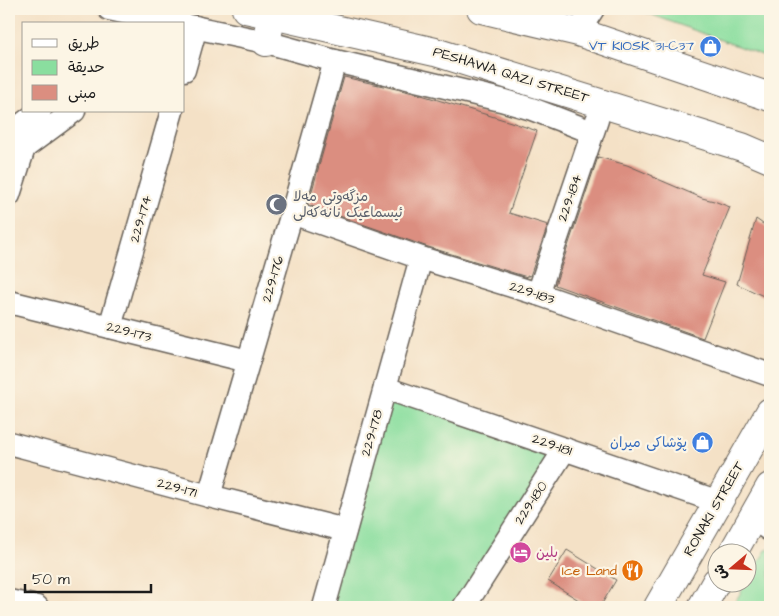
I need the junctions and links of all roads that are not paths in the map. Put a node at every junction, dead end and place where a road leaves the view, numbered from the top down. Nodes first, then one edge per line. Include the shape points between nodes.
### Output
1 (109, 9) edge
2 (593, 9) edge
3 (259, 11) edge
4 (493, 11) edge
5 (164, 22) edge
6 (185, 26) edge
7 (578, 32) junction
8 (266, 42) junction
9 (335, 61) junction
10 (770, 97) edge
11 (602, 103) junction
12 (39, 112) edge
13 (72, 112) edge
14 (172, 112) edge
15 (592, 132) junction
16 (14, 147) edge
17 (742, 147) junction
18 (770, 159) edge
19 (770, 173) edge
20 (9, 195) edge
21 (292, 213) junction
22 (421, 258) junction
23 (538, 294) junction
24 (9, 302) edge
25 (110, 327) junction
26 (248, 361) junction
27 (770, 375) edge
28 (385, 388) junction
29 (770, 412) edge
30 (9, 443) edge
31 (565, 450) junction
32 (770, 487) edge
33 (209, 496) junction
34 (719, 502) junction
35 (761, 524) edge
36 (345, 530) junction
37 (742, 544) edge
38 (709, 594) edge
39 (9, 601) edge
40 (37, 607) edge
41 (324, 607) edge
42 (464, 607) edge
43 (658, 607) edge
44 (702, 607) edge

1 - 5 street
2 - 7 street
3 - 8 main road
3 - 11 main road, PESHAWA QAZI STREET via 435,52
4 - 7 main road
6 - 8 street
7 - 10 main road
8 - 9 street
9 - 15 street via 501,100
9 - 21 street, 229-176
11 - 15 street, 229-184
11 - 17 main road, PESHAWA QAZI STREET
12 - 16 street
13 - 16 street
14 - 25 street, 229-174
15 - 23 street, 229-184
16 - 20 street
17 - 18 main road, PESHAWA QAZI STREET
17 - 19 main road
21 - 22 street, 229-183
21 - 26 street, 229-176
22 - 23 street, 229-183
22 - 28 street, 229-178
23 - 27 street, 229-183
24 - 25 street, 229-173
25 - 26 street, 229-173
26 - 33 street, 229-176
28 - 31 street, 229-181
28 - 36 street, 229-178
29 - 34 main road, RONAKI STREET
30 - 33 street, 229-171
31 - 34 street, 229-181
31 - 42 street, 229-180
32 - 35 main road
33 - 36 street, 229-171
34 - 43 main road, RONAKI STREET
35 - 37 main road
36 - 41 street, 229-178
38 - 44 main road
39 - 40 street

